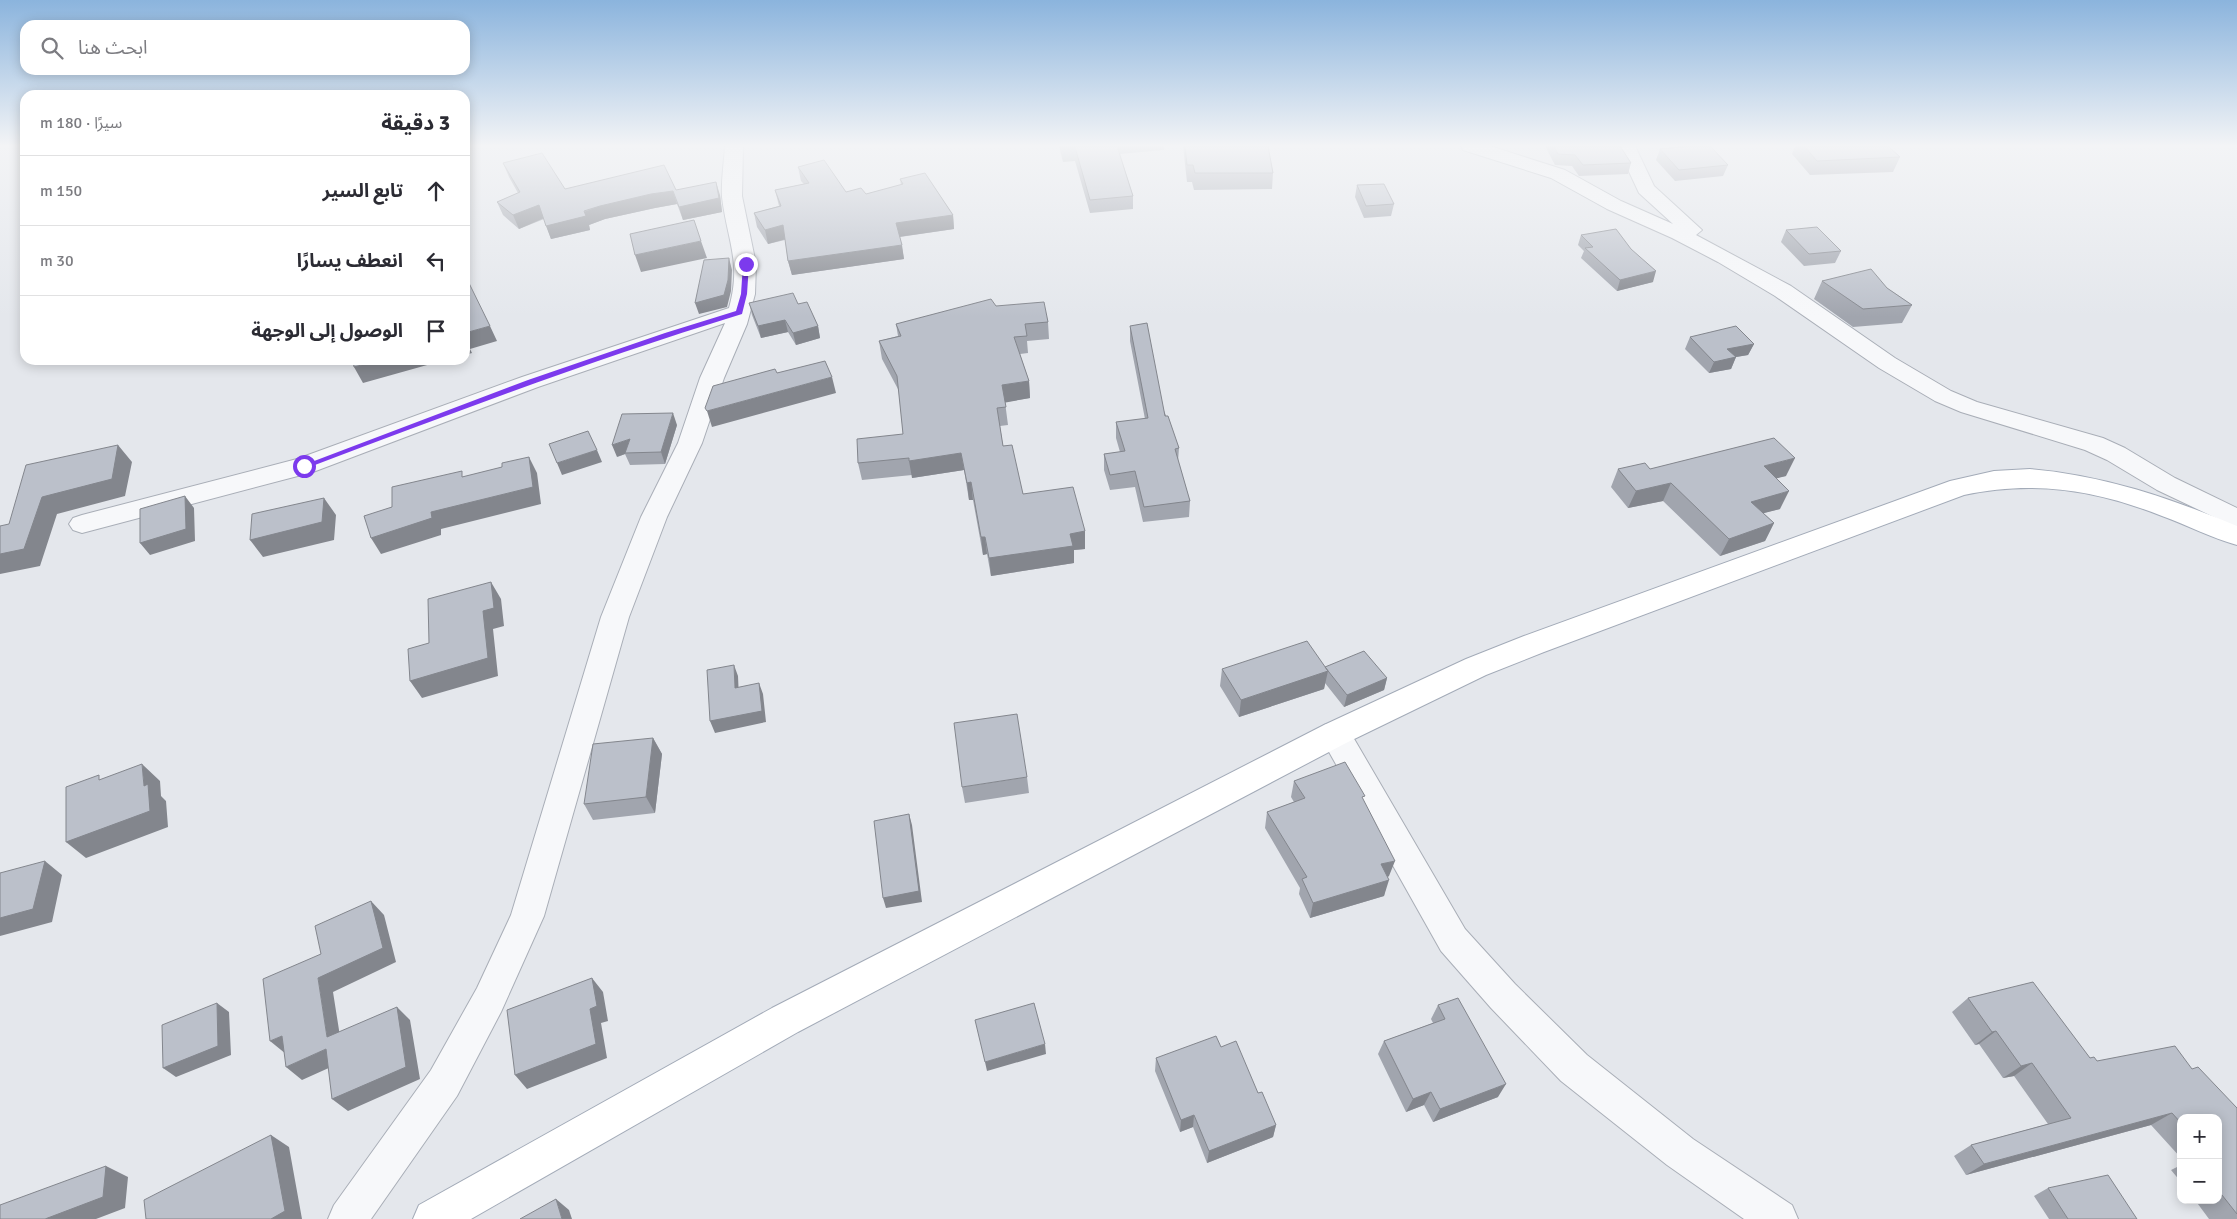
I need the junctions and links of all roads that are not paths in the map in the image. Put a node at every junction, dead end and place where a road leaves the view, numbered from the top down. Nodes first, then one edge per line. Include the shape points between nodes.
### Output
1 (733, 203) edge
2 (1612, 203) edge
3 (1662, 203) edge
4 (1711, 250) junction
5 (739, 312) junction
6 (2237, 519) edge
7 (82, 524) dead end
8 (2237, 536) edge
9 (1335, 734) junction
10 (348, 1219) edge
11 (433, 1219) edge
12 (1778, 1219) edge

1 - 5 street via 746,264
2 - 4 street
3 - 4 street
4 - 6 street via 1783,291 1887,363 1943,396 1969,407 2094,444
5 - 7 street via 530,382 312,464
5 - 10 street via 690,443 654,517 614,617 527,916 489,1000 444,1083
8 - 9 main road via 2164,507 2086,484 2038,477 1976,482 1534,644
9 - 11 main road via 785,1020
9 - 12 street via 1453,940 1502,996 1574,1068 1680,1152

